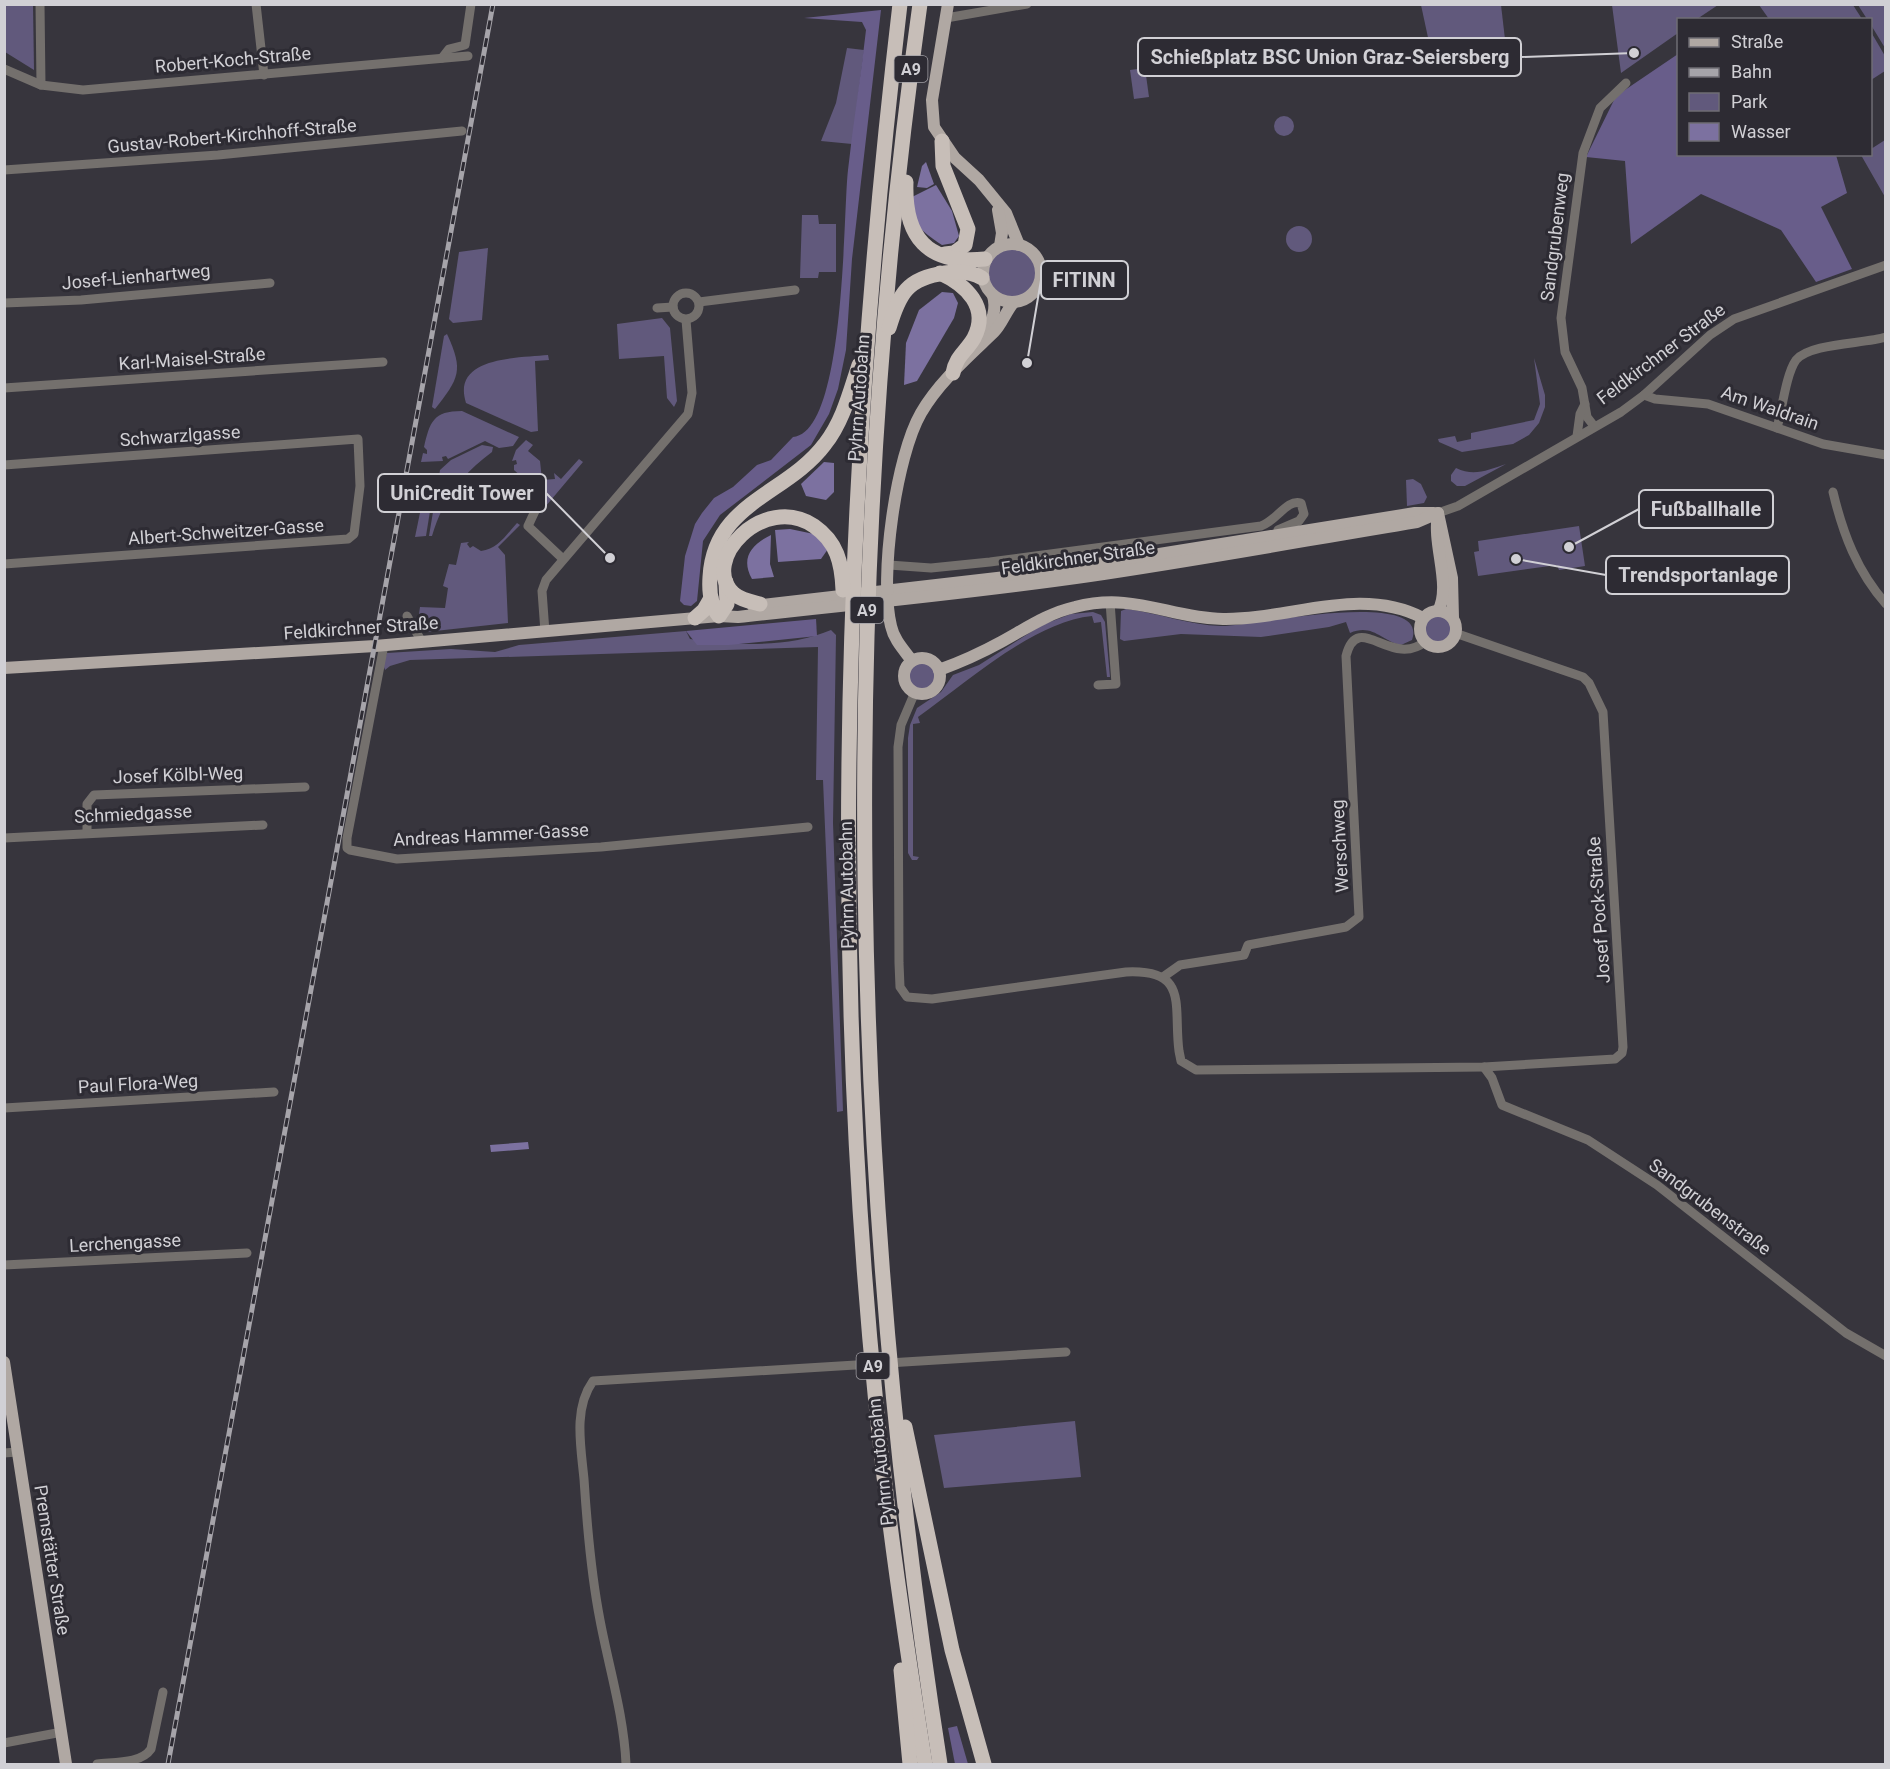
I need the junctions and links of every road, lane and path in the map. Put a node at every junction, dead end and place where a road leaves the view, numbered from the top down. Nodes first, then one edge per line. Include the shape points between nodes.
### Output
1 (40, 4) edge
2 (256, 4) edge
3 (471, 4) edge
4 (900, 4) edge
5 (920, 4) edge
6 (948, 4) edge
7 (1027, 4) edge
8 (946, 18) junction
9 (468, 56) dead end
10 (442, 58) junction
11 (4, 69) edge
12 (264, 75) junction
13 (1626, 83) dead end
14 (41, 85) junction
15 (462, 131) dead end
16 (905, 134) junction
17 (942, 141) junction
18 (4, 170) edge
19 (998, 206) junction
20 (1019, 245) junction
21 (1000, 246) junction
22 (942, 254) junction
23 (985, 260) junction
24 (1886, 265) edge
25 (940, 273) junction
26 (982, 278) junction
27 (270, 283) dead end
28 (795, 290) dead end
29 (993, 296) junction
30 (699, 302) junction
31 (1014, 302) junction
32 (4, 303) edge
33 (673, 307) junction
34 (657, 308) dead end
35 (686, 320) junction
36 (1886, 337) edge
37 (982, 342) junction
38 (866, 345) junction
39 (881, 357) junction
40 (383, 362) dead end
41 (953, 373) junction
42 (4, 388) edge
43 (1644, 395) junction
44 (1585, 405) junction
45 (1594, 426) junction
46 (1778, 428) junction
47 (1577, 436) junction
48 (358, 439) joint
49 (1886, 455) edge
50 (4, 465) edge
51 (1833, 492) dead end
52 (535, 511) dead end
53 (1438, 513) junction
54 (1248, 539) junction
55 (563, 559) junction
56 (4, 564) edge
57 (889, 565) junction
58 (726, 582) junction
59 (711, 598) junction
60 (1110, 602) junction
61 (812, 603) junction
62 (760, 604) junction
63 (1886, 604) edge
64 (1438, 611) junction
65 (407, 616) dead end
66 (719, 616) junction
67 (695, 618) junction
68 (1424, 618) junction
69 (1452, 618) junction
70 (851, 624) junction
71 (545, 632) junction
72 (1455, 633) junction
73 (1425, 641) junction
74 (422, 642) junction
75 (384, 645) junction
76 (912, 661) junction
77 (4, 668) edge
78 (939, 670) junction
79 (1098, 685) dead end
80 (915, 692) junction
81 (305, 787) dead end
82 (263, 825) dead end
83 (808, 827) dead end
84 (87, 833) junction
85 (4, 838) edge
86 (1163, 977) junction
87 (1484, 1067) junction
88 (274, 1092) dead end
89 (4, 1108) edge
90 (247, 1253) dead end
91 (4, 1265) edge
92 (1066, 1352) dead end
93 (1886, 1356) edge
94 (4, 1362) edge
95 (892, 1371) junction
96 (6, 1393) edge
97 (10, 1452) edge
98 (898, 1598) junction
99 (163, 1692) dead end
100 (62, 1732) junction
101 (4, 1743) edge
102 (66, 1764) edge
103 (98, 1764) edge
104 (626, 1764) edge
105 (910, 1764) edge
106 (925, 1764) edge
107 (939, 1764) edge
108 (984, 1764) edge

1 - 14 street
2 - 12 street
3 - 10 street via 465,45 449,49
4 - 38 highway, Pyhrn Autobahn / A9
5 - 16 highway, Pyhrn Autobahn / A9
6 - 8 main road
7 - 8 street
8 - 17 main road via 932,111 934,127
9 - 10 street, Robert-Koch-Straße
10 - 12 street, Robert-Koch-Straße
11 - 14 street, Robert-Koch-Straße
12 - 14 street, Robert-Koch-Straße via 83,90
13 - 44 street, Sandgrubenweg via 1600,108 1583,153 1577,194 1562,337
15 - 18 street, Gustav-Robert-Kirchhoff-Straße via 218,155
16 - 22 highway via 907,215 916,238
16 - 39 highway, Pyhrn Autobahn / A9 via 893,216
17 - 19 main road
17 - 22 highway via 943,166 968,229 965,245 954,253
19 - 20 main road via 1006,213
19 - 21 main road
20 - 21 main road
20 - 31 main road via 1036,256 1041,273 1033,293
21 - 23 main road
22 - 23 highway via 963,260
23 - 26 main road
24 - 43 street, Feldkirchner Straße via 1734,319 1703,340
25 - 26 highway via 965,272
25 - 39 highway via 912,282 897,303
25 - 41 highway via 967,288 979,319 973,339 955,360
26 - 29 main road
27 - 32 street, Josef-Lienhartweg
28 - 30 street
29 - 31 main road
29 - 37 main road via 993,318
30 - 33 street via 686,293 675,299
30 - 35 street via 697,314
31 - 37 main road via 999,327
33 - 34 street
33 - 35 street via 676,315
35 - 55 street via 692,393 688,414
36 - 46 street via 1818,350 1797,359
37 - 41 main road
38 - 59 highway via 837,426 825,445 808,464 746,506 724,531 713,555
38 - 70 highway, Pyhrn Autobahn / A9
39 - 95 highway, Pyhrn Autobahn / A9 via 870,530 865,863 873,1131
40 - 42 street, Karl-Maisel-Straße
41 - 57 main road via 922,411 904,452
43 - 45 street, Feldkirchner Straße
43 - 46 street, Am Waldrain via 1708,404
44 - 45 street, Sandgrubenweg
44 - 47 street
45 - 47 street, Feldkirchner Straße
46 - 49 street, Am Waldrain via 1823,444
47 - 53 street, Feldkirchner Straße via 1458,506
48 - 50 street, Schwarzlgasse
48 - 56 street, Albert-Schweitzer-Gasse via 360,486 354,534 348,539
51 - 63 street via 1849,548
52 - 55 street via 528,526
53 - 54 main road, Feldkirchner Straße via 1415,513
53 - 61 main road, Feldkirchner Straße via 1417,522 1090,576 906,600
53 - 64 main road via 1435,538 1444,592
53 - 69 main road via 1452,578
54 - 57 street via 1299,521 1304,514 1301,503 1288,503 1272,522 1250,528 990,562 931,568
54 - 61 main road, Feldkirchner Straße via 1041,573 905,587
55 - 71 street via 542,591
57 - 76 main road via 891,628
58 - 62 highway via 735,595
58 - 66 highway via 727,604
58 - 70 highway via 731,550 750,526 784,516 808,522 830,540 837,553 843,572 844,609
59 - 66 highway
59 - 67 highway
60 - 68 main road via 1145,604 1221,619 1373,603
60 - 78 main road via 1076,606 1053,614
60 - 79 street via 1116,684
61 - 62 main road, Feldkirchner Straße
61 - 66 main road, Feldkirchner Straße via 738,617
62 - 66 main road, Feldkirchner Straße
64 - 68 main road
64 - 69 main road
65 - 74 street
66 - 67 main road, Feldkirchner Straße
67 - 71 main road, Feldkirchner Straße
68 - 73 main road via 1420,630
69 - 72 main road
70 - 98 highway, Pyhrn Autobahn / A9 via 848,865 855,1114 875,1402
71 - 74 main road, Feldkirchner Straße
72 - 73 main road via 1444,645 1433,646
72 - 87 street, Josef Pock-Straße via 1583,677 1603,712 1622,1053 1606,1061
73 - 86 street, Werschweg via 1406,651 1370,638 1358,639 1346,656 1359,917 1346,927 1248,945 1244,955 1180,965
74 - 75 main road, Feldkirchner Straße
75 - 77 main road, Feldkirchner Straße
75 - 83 street, Andreas Hammer-Gasse via 347,838 350,850 398,859 601,847
76 - 78 main road via 928,659
76 - 80 main road via 904,676
78 - 80 main road via 940,680 934,689
80 - 86 street via 898,747 899,963 904,995 932,999 1126,972 1149,972
81 - 84 street, Josef Kölbl-Weg via 94,795 87,804
82 - 84 street, Schmiedgasse
84 - 85 street, Schmiedgasse
86 - 87 street, Josef Pock-Straße via 1172,985 1177,998 1181,1061 1196,1070
87 - 93 street, Sandgrubenstraße via 1502,1105 1588,1140 1657,1185 1846,1334
88 - 89 street, Paul Flora-Weg
90 - 91 street, Lerchengasse
92 - 104 street via 593,1381 584,1393 580,1433 592,1565
94 - 96 main road, Premstätter Straße
95 - 107 highway, Pyhrn Autobahn / A9 via 908,1543
95 - 108 highway via 950,1640
96 - 97 main road, Premstätter Straße
97 - 100 main road, Premstätter Straße
98 - 105 highway
98 - 106 highway, Pyhrn Autobahn / A9
99 - 103 street via 148,1754 135,1760
100 - 101 street
100 - 102 main road, Premstätter Straße

